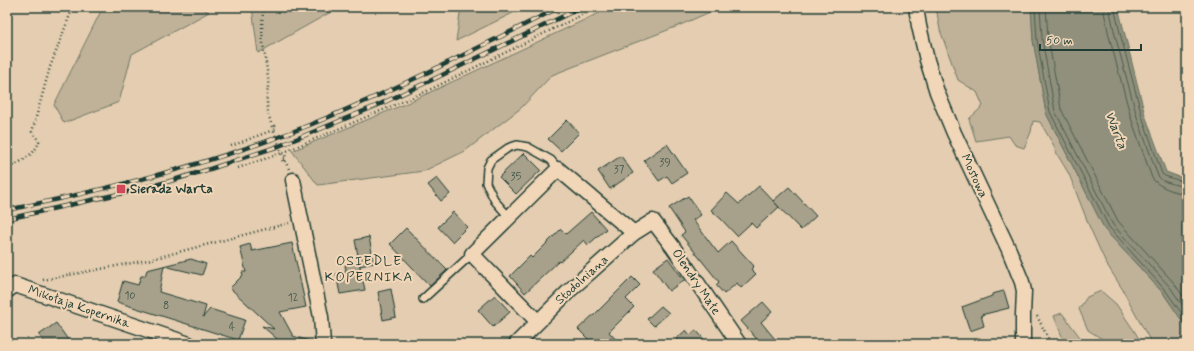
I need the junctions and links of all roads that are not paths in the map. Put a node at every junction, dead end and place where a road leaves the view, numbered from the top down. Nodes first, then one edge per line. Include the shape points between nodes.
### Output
1 (916, 7) edge
2 (558, 169) junction
3 (293, 180) road end
4 (509, 218) junction
5 (653, 221) joint
6 (634, 233) junction
7 (472, 254) junction
8 (11, 288) edge
9 (423, 299) dead end
10 (538, 322) junction
11 (189, 344) edge
12 (324, 344) edge
13 (516, 344) edge
14 (739, 344) edge
15 (1023, 344) edge

1 - 15 street, Mostowa via 925,53 937,92 1022,282
2 - 4 street
2 - 4 lane via 551,160 528,147 517,145 491,160 487,168 486,183 495,202
2 - 6 street
3 - 12 street via 321,317
4 - 7 street
5 - 6 street, Stodolniana
5 - 14 street, Olendry Małe
6 - 10 street, Stodolniana
7 - 9 lane
7 - 10 street
8 - 11 street, Mikołaja Kopernika
10 - 13 street, Stodolniana

